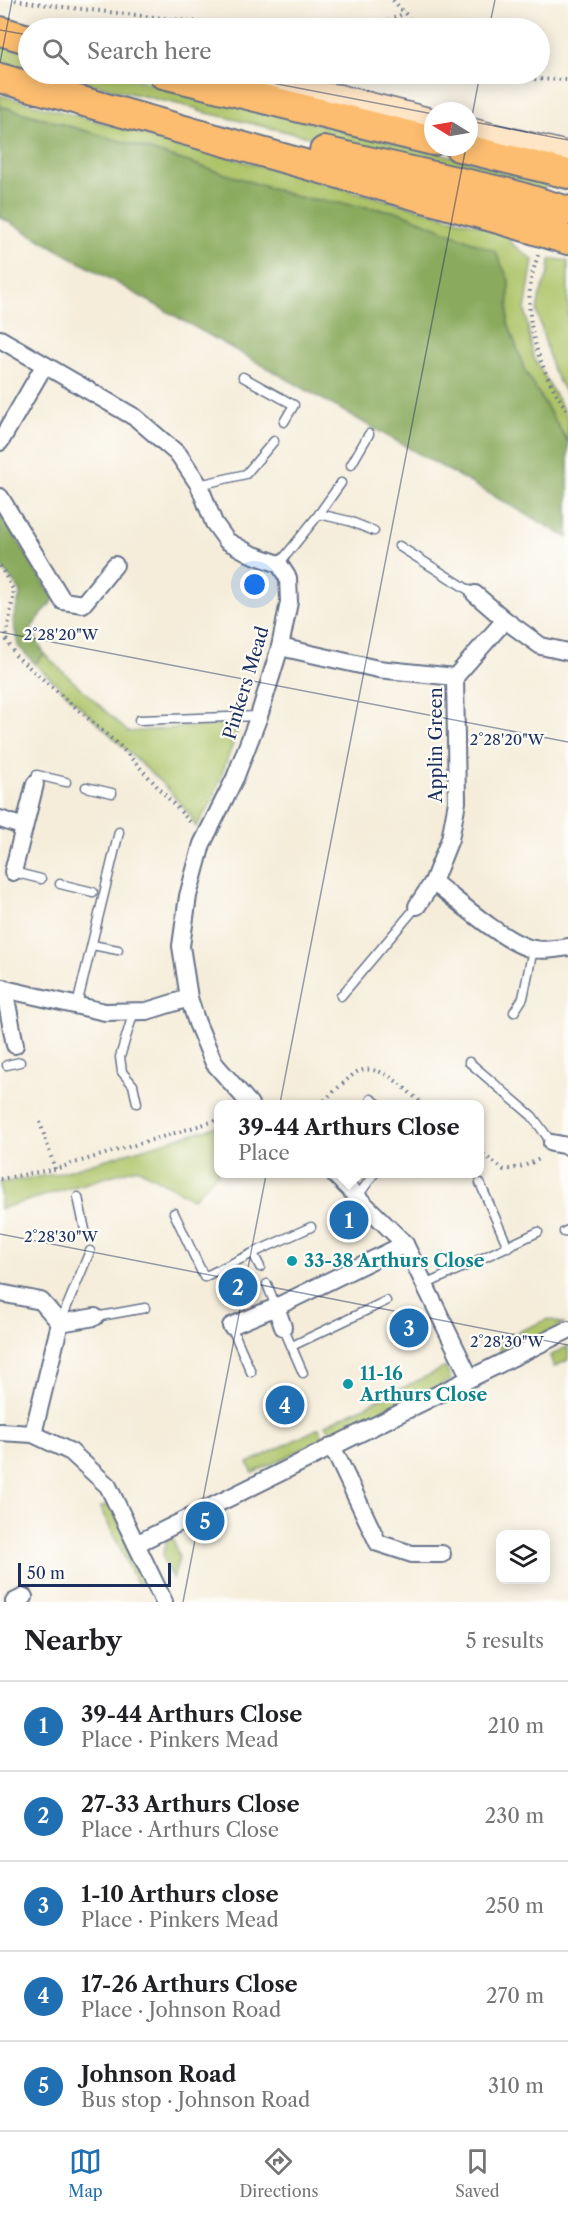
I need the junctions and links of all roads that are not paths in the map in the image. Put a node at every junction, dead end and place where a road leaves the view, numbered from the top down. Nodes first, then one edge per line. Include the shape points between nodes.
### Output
1 (0, 31) edge
2 (18, 36) edge
3 (0, 78) edge
4 (18, 82) edge
5 (18, 83) edge
6 (21, 84) edge
7 (27, 84) edge
8 (207, 84) edge
9 (242, 84) edge
10 (424, 119) edge
11 (478, 132) edge
12 (424, 139) edge
13 (478, 152) edge
14 (568, 154) edge
15 (568, 174) edge
16 (568, 211) edge
17 (568, 240) edge
18 (0, 339) edge
19 (44, 366) junction
20 (243, 377) dead end
21 (284, 422) dead end
22 (369, 434) dead end
23 (274, 441) dead end
24 (0, 442) edge
25 (351, 465) dead end
26 (341, 483) dead end
27 (199, 485) junction
28 (0, 497) edge
29 (319, 514) junction
30 (374, 531) dead end
31 (399, 546) dead end
32 (279, 564) junction
33 (115, 565) dead end
34 (475, 594) joint
35 (505, 620) junction
36 (280, 647) junction
37 (568, 652) edge
38 (455, 677) junction
39 (259, 716) junction
40 (139, 720) dead end
41 (66, 782) dead end
42 (35, 783) joint
43 (86, 787) dead end
44 (112, 793) dead end
45 (0, 819) edge
46 (24, 826) junction
47 (119, 832) dead end
48 (13, 872) joint
49 (41, 879) dead end
50 (433, 882) junction
51 (60, 884) dead end
52 (93, 892) dead end
53 (417, 906) joint
54 (92, 945) junction
55 (568, 947) edge
56 (532, 948) junction
57 (118, 950) dead end
58 (2, 988) edge
59 (341, 996) dead end
60 (189, 998) junction
61 (77, 1005) junction
62 (134, 1011) junction
63 (514, 1012) dead end
64 (15, 1045) dead end
65 (20, 1062) dead end
66 (469, 1062) dead end
67 (7, 1065) dead end
68 (246, 1100) edge
69 (137, 1103) dead end
70 (555, 1149) edge
71 (339, 1178) edge
72 (370, 1178) edge
73 (480, 1183) dead end
74 (78, 1197) dead end
75 (357, 1197) junction
76 (174, 1213) dead end
77 (311, 1227) dead end
78 (85, 1230) dead end
79 (538, 1232) dead end
80 (405, 1244) junction
81 (508, 1247) junction
82 (90, 1251) dead end
83 (253, 1253) junction
84 (260, 1267) dead end
85 (267, 1284) dead end
86 (425, 1285) junction
87 (0, 1293) edge
88 (386, 1301) dead end
89 (276, 1307) junction
90 (145, 1308) dead end
91 (95, 1317) joint
92 (60, 1323) junction
93 (231, 1326) joint
94 (283, 1327) joint
95 (568, 1330) edge
96 (292, 1346) junction
97 (251, 1372) dead end
98 (303, 1373) dead end
99 (470, 1378) junction
100 (0, 1432) edge
101 (33, 1434) junction
102 (332, 1446) junction
103 (136, 1544) junction
104 (442, 1554) dead end
105 (164, 1602) edge

1 - 2 highway
3 - 4 highway
3 - 5 highway
6 - 17 highway
7 - 16 highway via 508,193
8 - 12 highway
9 - 10 main road via 340,97
11 - 14 main road
13 - 15 highway
18 - 19 street
19 - 24 street
19 - 27 street via 136,418 179,455
20 - 21 lane via 294,405
22 - 25 lane
23 - 27 lane via 246,474
26 - 29 lane
27 - 32 street via 213,523 227,541
28 - 33 street via 63,601 83,604
29 - 30 lane
29 - 32 lane
31 - 34 lane
32 - 36 street, Pinkers Mead via 288,578 289,602
34 - 35 street
35 - 37 street via 541,646
35 - 38 street, Applin Green
36 - 38 street, Applin Green via 378,669
36 - 39 street, Pinkers Mead
38 - 50 street, Applin Green via 457,802 450,839
39 - 40 lane
39 - 60 street, Pinkers Mead via 235,778 202,844 188,896 182,946
41 - 42 lane via 37,775
42 - 46 street
43 - 44 lane
45 - 46 street
46 - 48 street
47 - 54 lane
48 - 49 lane
50 - 53 street, Applin Green
50 - 56 street via 506,937
51 - 52 lane
53 - 59 lane
54 - 57 lane
54 - 61 lane
55 - 56 street
56 - 63 lane via 523,998
58 - 61 street
58 - 64 street
60 - 62 street
60 - 68 street, Pinkers Mead via 214,1063
61 - 62 street via 105,1012
62 - 69 lane via 120,1057 122,1072 133,1085
65 - 67 lane
66 - 70 lane via 532,1116
71 - 75 street
72 - 75 lane
73 - 81 lane
74 - 78 lane
75 - 80 street
76 - 83 lane via 204,1277
77 - 83 lane
79 - 81 lane
80 - 86 street
80 - 89 street
81 - 86 lane
82 - 92 lane
83 - 84 lane
85 - 89 lane
86 - 99 street
87 - 92 street via 41,1301
88 - 96 lane
89 - 93 street
89 - 94 street
90 - 91 lane
91 - 92 street
92 - 101 street
93 - 97 lane
94 - 96 lane
95 - 99 street
96 - 98 lane
99 - 102 street
100 - 101 street
101 - 103 street via 72,1452 108,1486
102 - 103 street
102 - 104 street via 378,1543 412,1554
103 - 105 street

